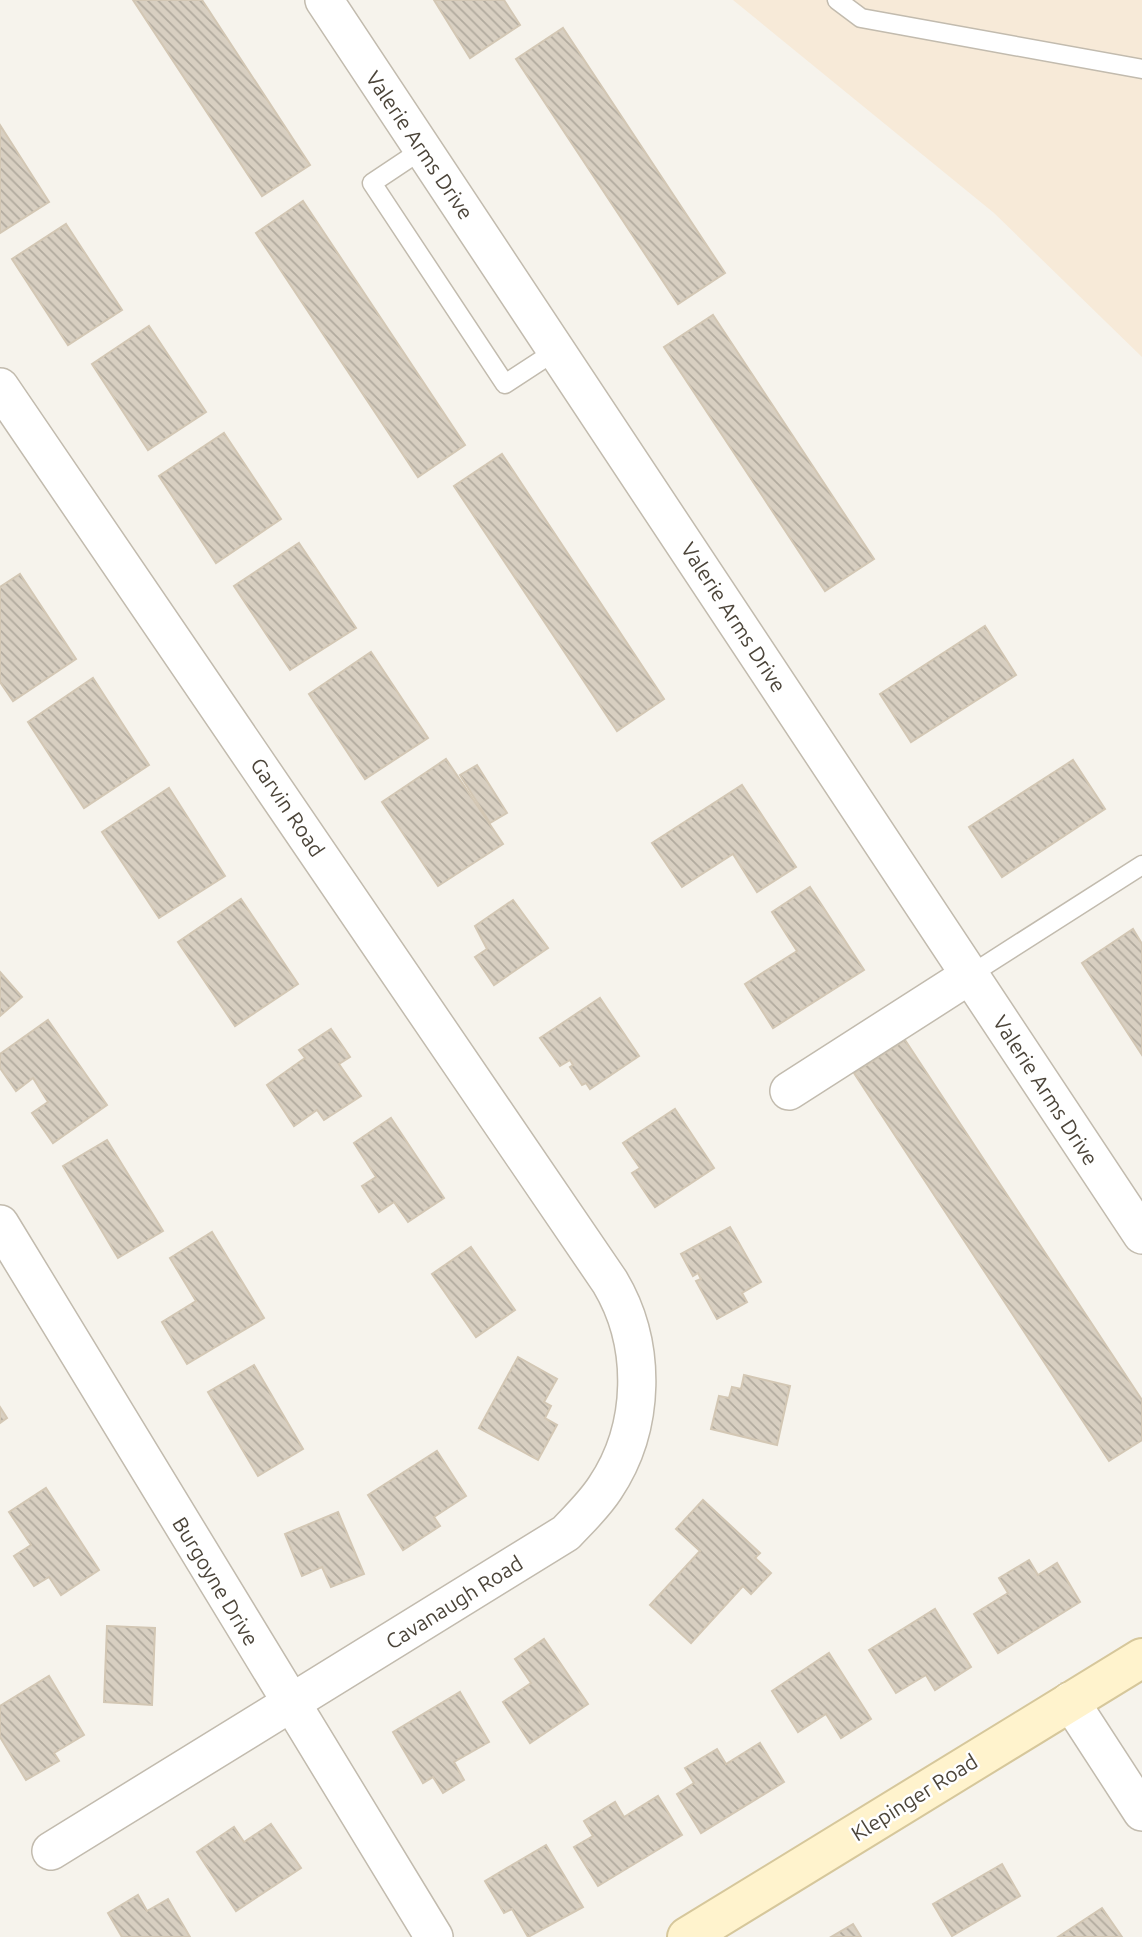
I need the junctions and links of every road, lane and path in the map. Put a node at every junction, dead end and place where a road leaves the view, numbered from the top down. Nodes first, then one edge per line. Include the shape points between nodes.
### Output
1 (324, 0) edge
2 (837, 0) edge
3 (1142, 69) edge
4 (423, 149) junction
5 (557, 351) junction
6 (0, 387) edge
7 (1142, 865) edge
8 (970, 975) junction
9 (789, 1090) dead end
10 (0, 1224) edge
11 (573, 1228) joint
12 (1142, 1236) edge
13 (1142, 1658) edge
14 (1070, 1701) junction
15 (289, 1704) junction
16 (1142, 1812) edge
17 (51, 1851) dead end
18 (434, 1937) edge
19 (687, 1937) edge

1 - 4 street, Valerie Arms Drive
2 - 3 lane via 861,18
4 - 5 street, Valerie Arms Drive
4 - 5 lane via 372,183 505,384
5 - 8 street, Valerie Arms Drive
6 - 11 street, Garvin Road
7 - 8 lane
8 - 9 street
8 - 12 street, Valerie Arms Drive
10 - 15 street, Burgoyne Drive
11 - 15 street, Cavanaugh Road via 624,1306 637,1357 631,1426 606,1488 566,1533
13 - 14 street, Klepinger Road
14 - 16 street
14 - 19 street, Klepinger Road
15 - 17 street, Cavanaugh Road
15 - 18 street, Burgoyne Drive

